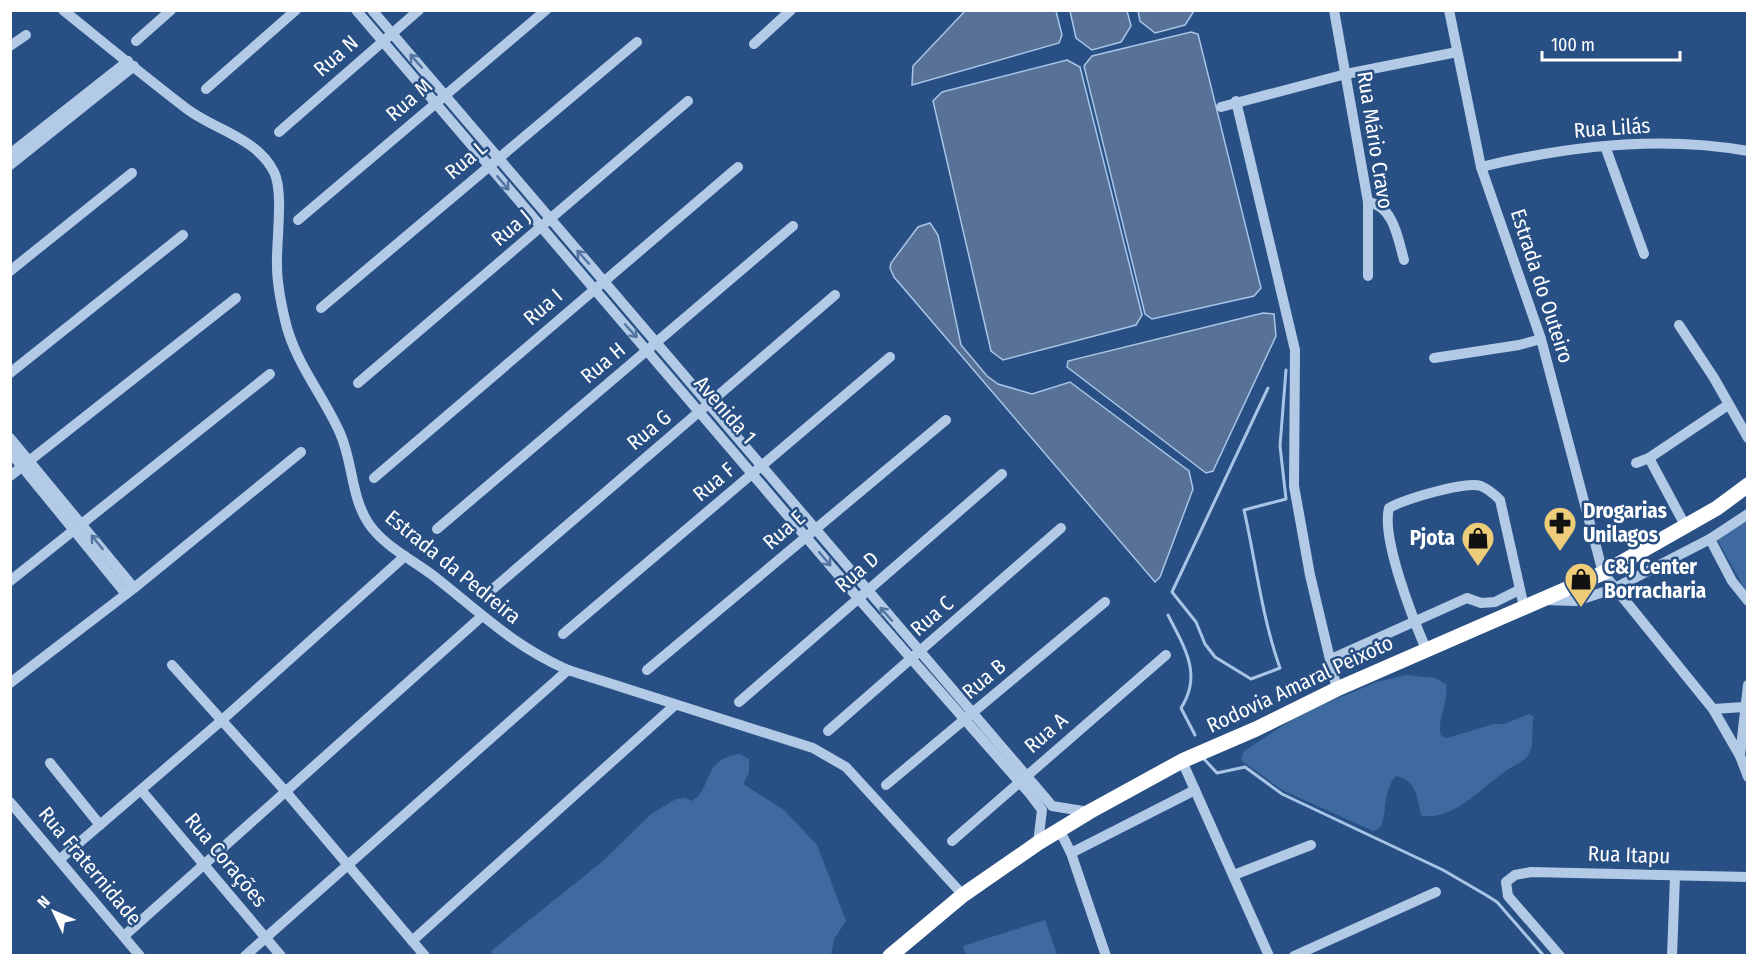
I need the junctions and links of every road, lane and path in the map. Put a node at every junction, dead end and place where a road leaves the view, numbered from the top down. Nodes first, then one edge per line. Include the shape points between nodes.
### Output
1 (63, 10) edge
2 (171, 10) edge
3 (296, 10) edge
4 (356, 10) edge
5 (372, 10) edge
6 (419, 10) edge
7 (546, 10) edge
8 (791, 10) edge
9 (1334, 10) edge
10 (1449, 10) edge
11 (26, 35) dead end
12 (388, 38) junction
13 (136, 41) dead end
14 (637, 42) dead end
15 (754, 45) dead end
16 (10, 46) edge
17 (1457, 52) junction
18 (131, 64) junction
19 (1346, 74) junction
20 (206, 89) dead end
21 (445, 95) junction
22 (688, 101) dead end
23 (1236, 101) junction
24 (436, 104) junction
25 (1221, 107) dead end
26 (279, 132) dead end
27 (1605, 146) junction
28 (1748, 151) edge
29 (18, 152) edge
30 (499, 158) junction
31 (10, 165) edge
32 (489, 166) junction
33 (738, 167) dead end
34 (1481, 167) junction
35 (132, 173) dead end
36 (1368, 202) junction
37 (297, 220) dead end
38 (546, 224) junction
39 (793, 226) dead end
40 (183, 235) dead end
41 (1644, 254) dead end
42 (1404, 260) dead end
43 (10, 271) edge
44 (1368, 276) dead end
45 (604, 281) junction
46 (594, 290) junction
47 (835, 295) dead end
48 (236, 298) dead end
49 (321, 308) dead end
50 (1679, 325) dead end
51 (1541, 339) junction
52 (652, 347) junction
53 (890, 357) dead end
54 (1434, 358) dead end
55 (10, 373) edge
56 (270, 374) dead end
57 (358, 383) dead end
58 (1728, 405) junction
59 (704, 409) junction
60 (946, 420) dead end
61 (10, 438) edge
62 (1748, 438) edge
63 (10, 452) edge
64 (301, 452) dead end
65 (1649, 458) junction
66 (1636, 463) dead end
67 (26, 464) junction
68 (757, 471) junction
69 (1002, 474) dead end
70 (10, 476) edge
71 (374, 478) dead end
72 (1748, 485) edge
73 (1748, 514) edge
74 (78, 527) junction
75 (1686, 527) junction
76 (1061, 528) dead end
77 (437, 529) dead end
78 (810, 533) junction
79 (1710, 539) junction
80 (405, 556) junction
81 (1603, 573) junction
82 (10, 581) edge
83 (1613, 589) junction
84 (1519, 590) junction
85 (130, 591) junction
86 (487, 594) dead end
87 (862, 594) junction
88 (1540, 600) junction
89 (1748, 601) edge
90 (1105, 602) dead end
91 (1524, 607) junction
92 (481, 617) junction
93 (1413, 620) junction
94 (563, 634) dead end
95 (1426, 649) junction
96 (917, 655) junction
97 (1166, 655) dead end
98 (1331, 659) junction
99 (172, 666) dead end
100 (568, 670) junction
101 (647, 670) dead end
102 (10, 683) edge
103 (1748, 685) edge
104 (1337, 688) junction
105 (739, 702) dead end
106 (675, 705) junction
107 (1744, 707) junction
108 (1713, 708) junction
109 (969, 717) junction
110 (221, 721) junction
111 (828, 731) dead end
112 (1740, 756) junction
113 (1188, 759) junction
114 (50, 763) dead end
115 (1748, 777) edge
116 (1022, 779) junction
117 (886, 785) dead end
118 (141, 790) junction
119 (1195, 790) junction
120 (286, 792) junction
121 (10, 802) edge
122 (1089, 812) junction
123 (100, 825) junction
124 (1059, 829) junction
125 (952, 841) dead end
126 (1038, 843) junction
127 (1311, 845) dead end
128 (1071, 853) junction
129 (59, 860) junction
130 (203, 865) junction
131 (346, 865) junction
132 (1234, 875) junction
133 (1675, 876) junction
134 (1748, 877) edge
135 (1436, 892) dead end
136 (963, 895) junction
137 (124, 936) junction
138 (266, 938) junction
139 (412, 941) junction
140 (140, 956) edge
141 (245, 956) edge
142 (281, 956) edge
143 (424, 956) edge
144 (890, 956) edge
145 (1106, 956) edge
146 (1269, 956) edge
147 (1294, 956) edge
148 (1560, 956) edge
149 (1672, 956) edge

1 - 18 street, Estrada da Pedreira
2 - 13 street
3 - 20 street
4 - 12 street, Avenida 1
5 - 12 street, Avenida 1
6 - 12 street, Rua N
7 - 21 street, Rua M
8 - 15 street
9 - 19 street, Rua Mário Cravo
10 - 17 street, Estrada do Outeiro
11 - 16 street
21 -> 12 street, Avenida 1
12 - 24 street, Avenida 1
12 - 26 street, Rua N
14 - 30 street, Rua L
17 - 19 street
17 - 34 street, Estrada do Outeiro
18 - 29 street
18 - 80 street, Estrada da Pedreira via 189,111 239,138 267,160 279,193 277,270 285,321 301,362 340,433 360,509 381,538
19 - 23 street
19 - 36 street, Rua Mário Cravo
21 - 24 street, Rua M
21 - 30 street, Avenida 1
22 - 38 street, Rua J
23 - 25 street
23 - 98 street via 1295,350 1294,486
24 - 32 street, Avenida 1
24 - 37 street, Rua M
27 - 28 street, Rua Lilás via 1667,144
27 - 34 street, Rua Lilás
27 - 41 street
29 - 31 street
30 - 32 street, Rua L
30 - 38 street, Avenida 1
32 -> 38 street, Avenida 1
32 - 49 street, Rua L
33 - 45 street, Rua I
34 - 51 street, Estrada do Outeiro
35 - 43 street
36 - 42 street via 1380,205 1390,217
36 - 44 street, Rua Mário Cravo
45 -> 38 street, Avenida 1
38 - 46 street, Avenida 1
38 - 57 street, Rua J
39 - 52 street, Rua H
40 - 55 street
45 - 46 street, Rua I
45 - 52 street, Avenida 1
46 -> 52 street, Avenida 1
46 - 71 street, Rua I
47 - 59 street, Rua G
48 - 67 street
50 - 58 street
51 - 54 street
51 - 81 street, Estrada do Outeiro
52 - 59 street, Avenida 1
52 - 77 street, Rua H
53 - 68 street, Rua F
56 - 74 street
58 - 62 street
58 - 65 street
59 - 68 street, Avenida 1
59 - 86 street, Rua G
60 - 78 street, Rua E
61 - 67 street
63 - 67 street
64 - 85 street
65 - 66 street
65 - 75 street
67 - 70 street
67 - 74 street
68 - 78 street, Avenida 1
68 - 94 street, Rua F
69 - 87 street, Rua D
72 - 75 highway, Rodovia Amaral Peixoto
73 - 79 street
74 - 82 street
74 - 85 street
75 - 81 highway, Rodovia Amaral Peixoto
76 - 96 street, Rua C
78 - 87 street, Avenida 1
78 - 101 street, Rua E
79 - 83 street
79 - 89 street
80 - 92 street, Estrada da Pedreira
80 - 110 street
81 - 83 street, Estrada do Outeiro
81 - 88 highway, Rodovia Amaral Peixoto
83 - 88 street via 1576,601
83 - 108 street, Estrada do Outeiro
84 - 91 street
84 - 93 street via 1495,602 1467,598
84 - 93 street via 1500,500 1479,485 1440,490 1398,503 1389,508 1386,518
85 - 102 street
87 - 96 street, Avenida 1
87 - 105 street, Rua D
88 - 91 highway, Rodovia Amaral Peixoto
90 - 109 street, Rua B
91 - 95 highway, Rodovia Amaral Peixoto
92 - 100 street, Estrada da Pedreira via 537,656
92 - 120 street
93 - 95 street
93 - 98 street
95 - 104 highway, Rodovia Amaral Peixoto
96 - 109 street, Avenida 1
96 - 111 street, Rua C
97 - 116 street, Rua A
98 - 104 street
99 - 110 street
100 - 106 street, Estrada da Pedreira
100 - 131 street
103 - 107 street
104 - 113 highway, Rodovia Amaral Peixoto
106 - 136 street, Estrada da Pedreira via 829,755 846,767
106 - 139 street
107 - 108 street
107 - 112 street
108 - 112 street, Estrada do Outeiro
109 - 116 street, Avenida 1
109 - 117 street, Rua B
110 - 118 street
110 - 120 street
112 - 115 street, Estrada do Outeiro
113 - 119 street
113 - 122 highway, Rodovia Amaral Peixoto
114 - 123 street
116 - 122 street, Avenida 1 via 1052,806
116 - 125 street, Rua A
116 - 126 street, Avenida 1 via 1042,810
118 - 123 street
118 - 130 street, Rua Corações
119 - 128 street
119 - 132 street
120 - 130 street
120 - 131 street
121 - 129 street, Rua Fraternidade
122 - 124 highway, Rodovia Amaral Peixoto
123 - 129 street
124 - 126 highway, Rodovia Amaral Peixoto
124 - 128 street
126 - 136 highway, Rodovia Amaral Peixoto
127 - 132 street
128 - 145 street
129 - 137 street, Rua Fraternidade
130 - 137 street
130 - 138 street, Rua Corações
131 - 138 street
131 - 139 street
132 - 146 street
133 - 134 street, Rua Itapu
133 - 148 street, Rua Itapu via 1531,872 1510,878 1506,882 1508,896
133 - 149 street
135 - 147 street
136 - 144 highway, Rodovia Amaral Peixoto
137 - 140 street, Rua Fraternidade
138 - 141 street
138 - 142 street, Rua Corações
139 - 143 street

